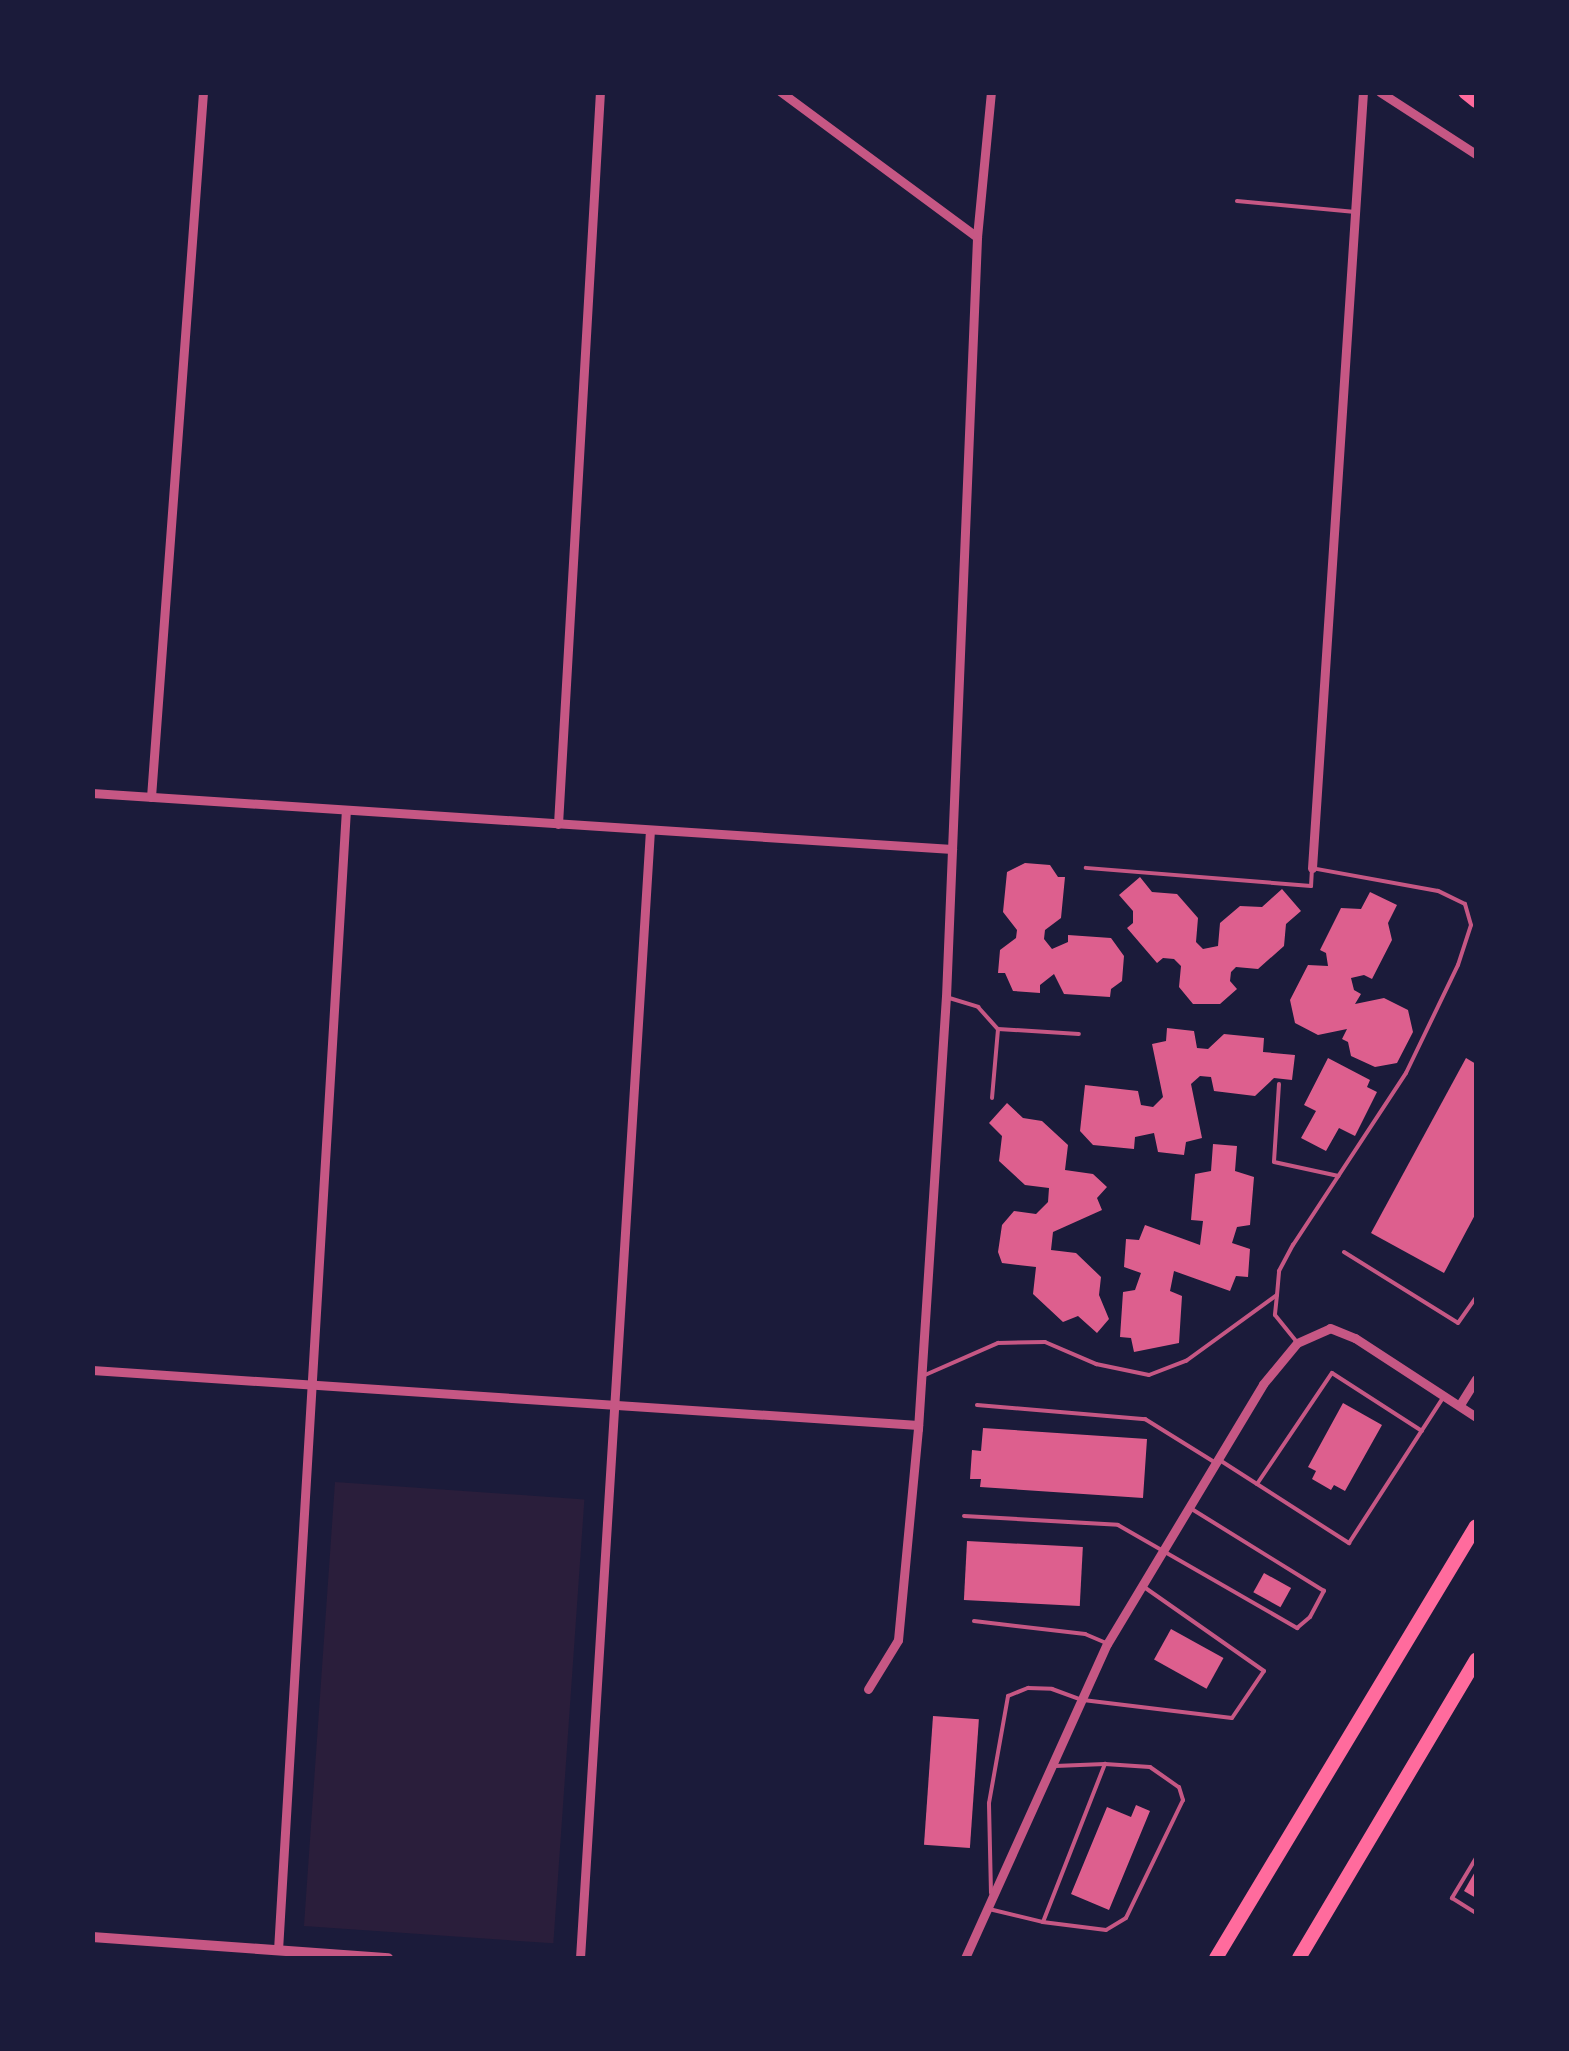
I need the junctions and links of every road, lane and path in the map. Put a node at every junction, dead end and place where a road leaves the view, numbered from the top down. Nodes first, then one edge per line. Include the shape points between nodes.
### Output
1 (202, 92) edge
2 (600, 92) edge
3 (781, 92) edge
4 (992, 92) edge
5 (1363, 92) edge
6 (1380, 92) edge
7 (1465, 92) edge
8 (1476, 101) edge
9 (1476, 154) edge
10 (1237, 201) dead end
11 (1356, 212) junction
12 (977, 236) junction
13 (92, 793) edge
14 (151, 797) junction
15 (346, 810) junction
16 (558, 824) junction
17 (650, 830) junction
18 (952, 849) junction
19 (1086, 868) dead end
20 (1312, 868) junction
21 (946, 998) junction
22 (998, 1028) junction
23 (1079, 1034) dead end
24 (1279, 1084) dead end
25 (992, 1098) dead end
26 (1339, 1176) junction
27 (1344, 1252) dead end
28 (1277, 1294) junction
29 (1476, 1297) edge
30 (1298, 1343) junction
31 (92, 1370) edge
32 (921, 1377) junction
33 (1476, 1379) edge
34 (312, 1386) junction
35 (1445, 1394) junction
36 (1461, 1403) junction
37 (977, 1405) dead end
38 (614, 1408) junction
39 (1476, 1417) edge
40 (918, 1424) junction
41 (1422, 1431) junction
42 (1217, 1461) junction
43 (1257, 1485) junction
44 (1189, 1508) junction
45 (964, 1516) dead end
46 (1476, 1526) edge
47 (1165, 1548) junction
48 (1142, 1585) junction
49 (974, 1621) dead end
50 (1108, 1644) junction
51 (1476, 1660) edge
52 (868, 1689) dead end
53 (1083, 1700) junction
54 (1105, 1764) junction
55 (1054, 1766) junction
56 (1476, 1858) edge
57 (990, 1906) junction
58 (1475, 1909) edge
59 (1043, 1922) junction
60 (92, 1937) edge
61 (278, 1950) junction
62 (1306, 1955) edge
63 (372, 1958) edge
64 (388, 1958) edge
65 (580, 1958) edge
66 (964, 1958) edge
67 (1216, 1958) edge

1 - 14 street
2 - 16 street
3 - 12 street
4 - 12 street
5 - 11 street
6 - 9 street
7 - 8 highway
10 - 11 lane
11 - 20 street
12 - 18 street
13 - 14 street
14 - 15 street
15 - 16 street
15 - 34 street
16 - 17 street
17 - 18 street
17 - 38 street
18 - 21 street
19 - 20 lane via 1310,886
20 - 26 lane via 1438,891 1465,904 1472,925 1406,1073
21 - 22 lane via 978,1006
21 - 32 street
22 - 23 lane
22 - 25 lane
24 - 26 lane via 1274,1162
26 - 28 lane via 1293,1245
27 - 29 lane via 1458,1323
28 - 30 lane via 1275,1315
28 - 32 lane via 1186,1361 1149,1375 1096,1364 1045,1342 998,1342
30 - 35 street via 1330,1328
30 - 42 street via 1263,1384
31 - 34 street
32 - 40 street
33 - 36 street
34 - 38 street
34 - 61 street
35 - 36 street
35 - 41 lane
36 - 39 street
37 - 42 lane via 1146,1419
38 - 40 street
38 - 65 street
40 - 52 street via 898,1640
41 - 43 lane via 1332,1373
41 - 43 lane via 1349,1543
42 - 43 lane
42 - 44 street
44 - 47 street
44 - 47 lane via 1324,1590 1310,1617 1297,1628
45 - 47 lane via 1118,1525
46 - 67 highway
47 - 48 street
48 - 50 street
48 - 53 lane via 1264,1671 1232,1718
49 - 50 lane via 1085,1634
50 - 53 street
51 - 62 highway
53 - 55 street
53 - 57 lane via 1052,1689 1008,1696 989,1803
54 - 55 lane
54 - 59 lane
54 - 59 lane via 1150,1767 1178,1787 1184,1800 1126,1918 1106,1930
55 - 57 street
56 - 58 lane via 1452,1898
57 - 59 lane
57 - 66 street
60 - 61 street
61 - 63 street
63 - 64 street

